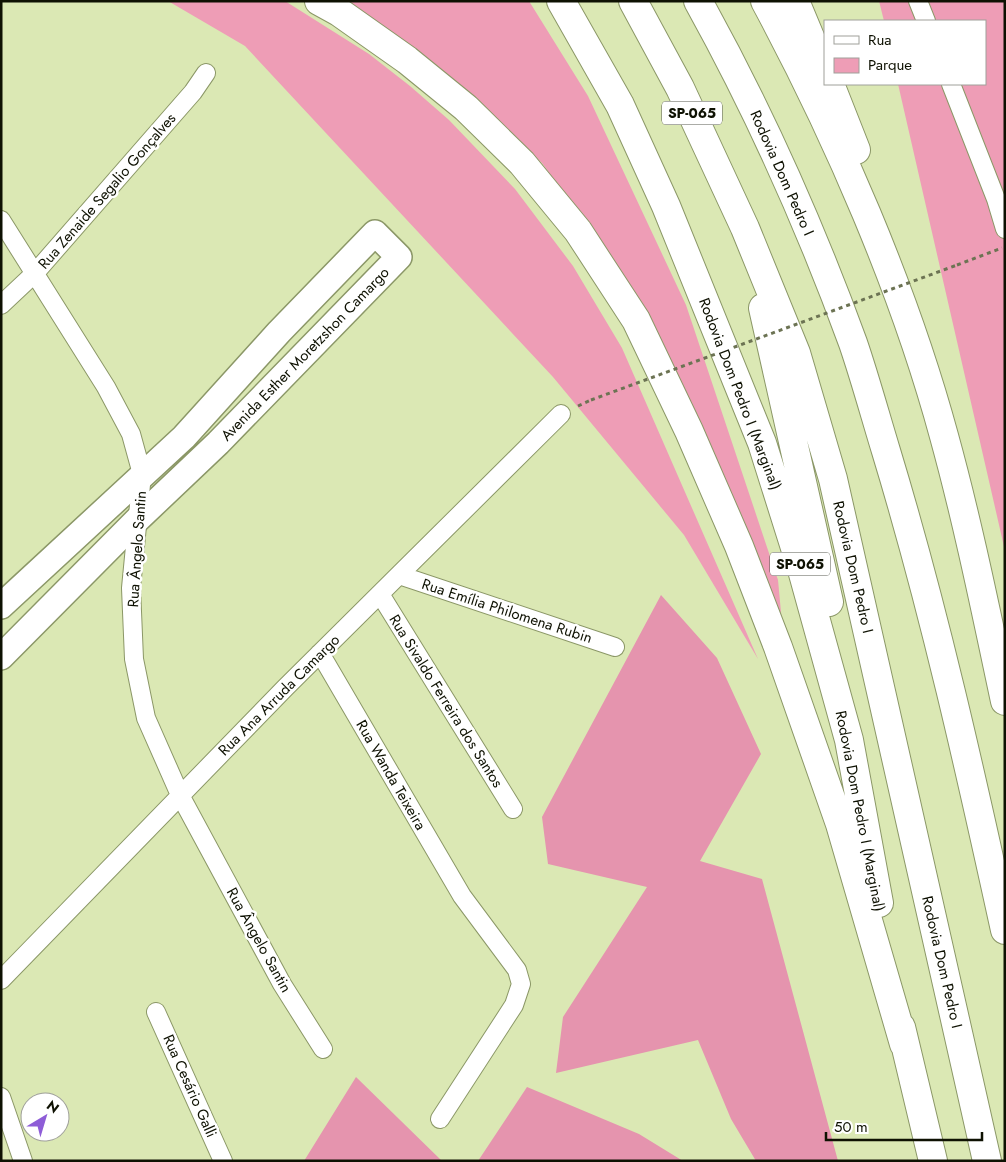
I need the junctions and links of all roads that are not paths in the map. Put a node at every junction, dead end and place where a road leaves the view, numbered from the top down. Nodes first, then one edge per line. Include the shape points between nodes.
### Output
1 (319, 1) edge
2 (561, 1) edge
3 (633, 1) edge
4 (698, 1) edge
5 (765, 1) edge
6 (795, 1) edge
7 (918, 1) edge
8 (926, 20) edge
9 (824, 71) edge
10 (206, 73) dead end
11 (830, 85) edge
12 (951, 85) edge
13 (1, 220) edge
14 (745, 228) junction
15 (1005, 228) edge
16 (35, 273) junction
17 (1, 305) edge
18 (561, 414) dead end
19 (142, 474) junction
20 (139, 518) junction
21 (966, 524) junction
22 (399, 575) junction
23 (380, 594) junction
24 (1, 606) edge
25 (615, 647) dead end
26 (320, 653) junction
27 (1, 657) edge
28 (1005, 701) edge
29 (849, 740) junction
30 (180, 795) junction
31 (513, 809) dead end
32 (1005, 930) edge
33 (1, 980) edge
34 (156, 1012) dead end
35 (904, 1044) junction
36 (323, 1049) dead end
37 (1, 1097) edge
38 (440, 1119) dead end
39 (23, 1161) edge
40 (223, 1161) edge
41 (933, 1161) edge
42 (987, 1161) edge

1 - 35 highway via 406,60 466,108 522,163 578,231 636,320 739,546 778,647 840,824
2 - 29 highway, Rodovia Dom Pedro I (Marginal) / SP-065 via 624,113 666,206 762,443 802,570
3 - 14 highway, Rodovia Dom Pedro I / SP-065 via 680,88
4 - 32 highway, Rodovia Dom Pedro I via 799,204 853,345 909,528
5 - 21 highway via 797,61 880,247 944,434
6 - 9 highway
7 - 8 street
10 - 16 street, Rua Zenaide Segalio Gonçalves
11 - 21 highway via 891,241 959,449
12 - 15 street
13 - 16 street, Rua Ângelo Santin
14 - 29 highway via 846,676
14 - 42 highway, Rodovia Dom Pedro I / SP-065 via 796,353 833,479
16 - 17 street, Rua Zenaide Segalio Gonçalves
16 - 19 street, Rua Ângelo Santin via 106,386 130,434
18 - 22 street, Rua Ana Arruda Camargo
19 - 20 street, Rua Ângelo Santin
19 - 20 street, Avenida Esther Moretzshon Camargo via 184,437 279,332 376,233 400,257 218,443
19 - 24 street, Avenida Esther Moretzshon Camargo
20 - 27 street, Avenida Esther Moretzshon Camargo
20 - 30 street, Rua Ângelo Santin via 130,588 134,659 146,718
21 - 28 highway
22 - 23 street, Rua Ana Arruda Camargo
22 - 25 street, Rua Emília Philomena Rubin
23 - 26 street, Rua Ana Arruda Camargo
23 - 31 street, Rua Sivaldo Ferreira dos Santos
26 - 30 street, Rua Ana Arruda Camargo
26 - 38 street, Rua Wanda Teixeira via 462,896 517,970 521,984 514,1005
29 - 35 highway, Rodovia Dom Pedro I (Marginal) / SP-065
30 - 33 street, Rua Ana Arruda Camargo
30 - 36 street, Rua Ângelo Santin via 282,984
34 - 40 street, Rua Cesário Galli
35 - 41 highway, Rodovia Dom Pedro I (Marginal) / SP-065
37 - 39 street

